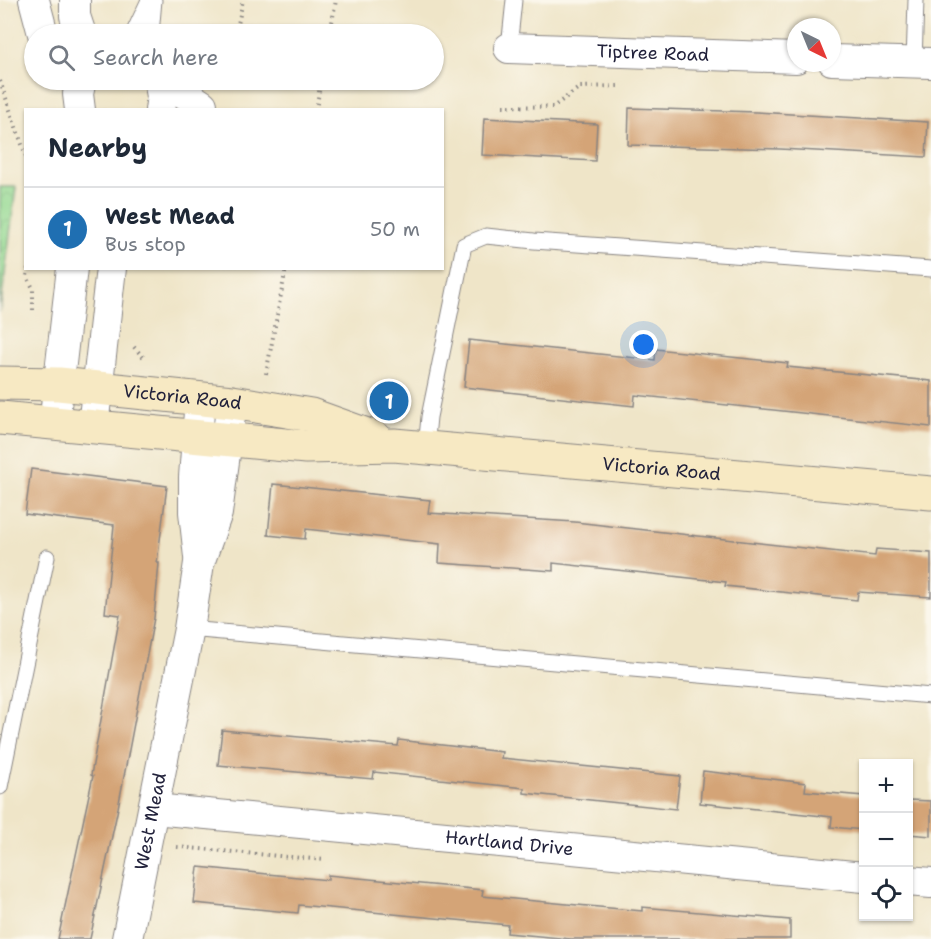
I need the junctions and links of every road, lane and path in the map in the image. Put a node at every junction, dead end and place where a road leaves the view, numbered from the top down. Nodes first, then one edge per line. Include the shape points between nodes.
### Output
1 (34, 0) edge
2 (75, 0) edge
3 (152, 0) edge
4 (243, 0) edge
5 (336, 0) edge
6 (514, 0) edge
7 (916, 0) edge
8 (40, 24) edge
9 (78, 24) edge
10 (139, 24) edge
11 (151, 24) edge
12 (238, 24) edge
13 (332, 24) edge
14 (508, 48) joint
15 (787, 58) edge
16 (841, 60) edge
17 (922, 63) edge
18 (0, 81) edge
19 (625, 86) dead end
20 (161, 90) edge
21 (179, 90) edge
22 (319, 90) edge
23 (503, 106) dead end
24 (159, 108) edge
25 (192, 108) edge
26 (316, 108) edge
27 (24, 150) edge
28 (931, 269) edge
29 (28, 270) edge
30 (72, 270) edge
31 (111, 270) edge
32 (286, 270) edge
33 (33, 314) dead end
34 (135, 347) dead end
35 (149, 364) dead end
36 (0, 383) edge
37 (264, 383) dead end
38 (59, 384) junction
39 (97, 388) junction
40 (216, 401) junction
41 (377, 404) dead end
42 (0, 418) edge
43 (54, 424) junction
44 (93, 426) junction
45 (428, 433) junction
46 (212, 437) junction
47 (394, 445) junction
48 (931, 493) edge
49 (47, 557) dead end
50 (189, 629) junction
51 (931, 696) edge
52 (0, 787) edge
53 (154, 809) junction
54 (859, 877) edge
55 (913, 881) edge
56 (931, 883) edge
57 (127, 939) edge

1 - 8 street
2 - 9 street
3 - 10 lane
3 - 11 lane
4 - 12 path
5 - 13 path
6 - 14 lane
7 - 17 lane
14 - 15 street, Tiptree Road
16 - 17 street
18 - 27 path
19 - 23 path via 580,87 553,107
20 - 24 street
21 - 25 street via 202,105
22 - 26 path
28 - 45 lane via 486,236 464,245
29 - 33 path via 33,288
30 - 38 street
31 - 39 street
32 - 37 path
34 - 35 path
36 - 38 street, Victoria Road
38 - 39 street, Victoria Road
38 - 43 street
39 - 40 street, Victoria Road
39 - 44 street
40 - 46 street, West Mead
40 - 47 street, Victoria Road via 311,415
41 - 45 path via 389,401 418,416
42 - 43 street, Victoria Road
43 - 44 street, Victoria Road
44 - 46 street, Victoria Road
45 - 47 street, Victoria Road
45 - 48 street, Victoria Road
46 - 47 street, Victoria Road via 306,447
46 - 50 street, West Mead via 194,477 199,563
49 - 52 lane
50 - 51 lane
50 - 53 street, West Mead
53 - 54 street, Hartland Drive
53 - 57 street, West Mead
55 - 56 street

